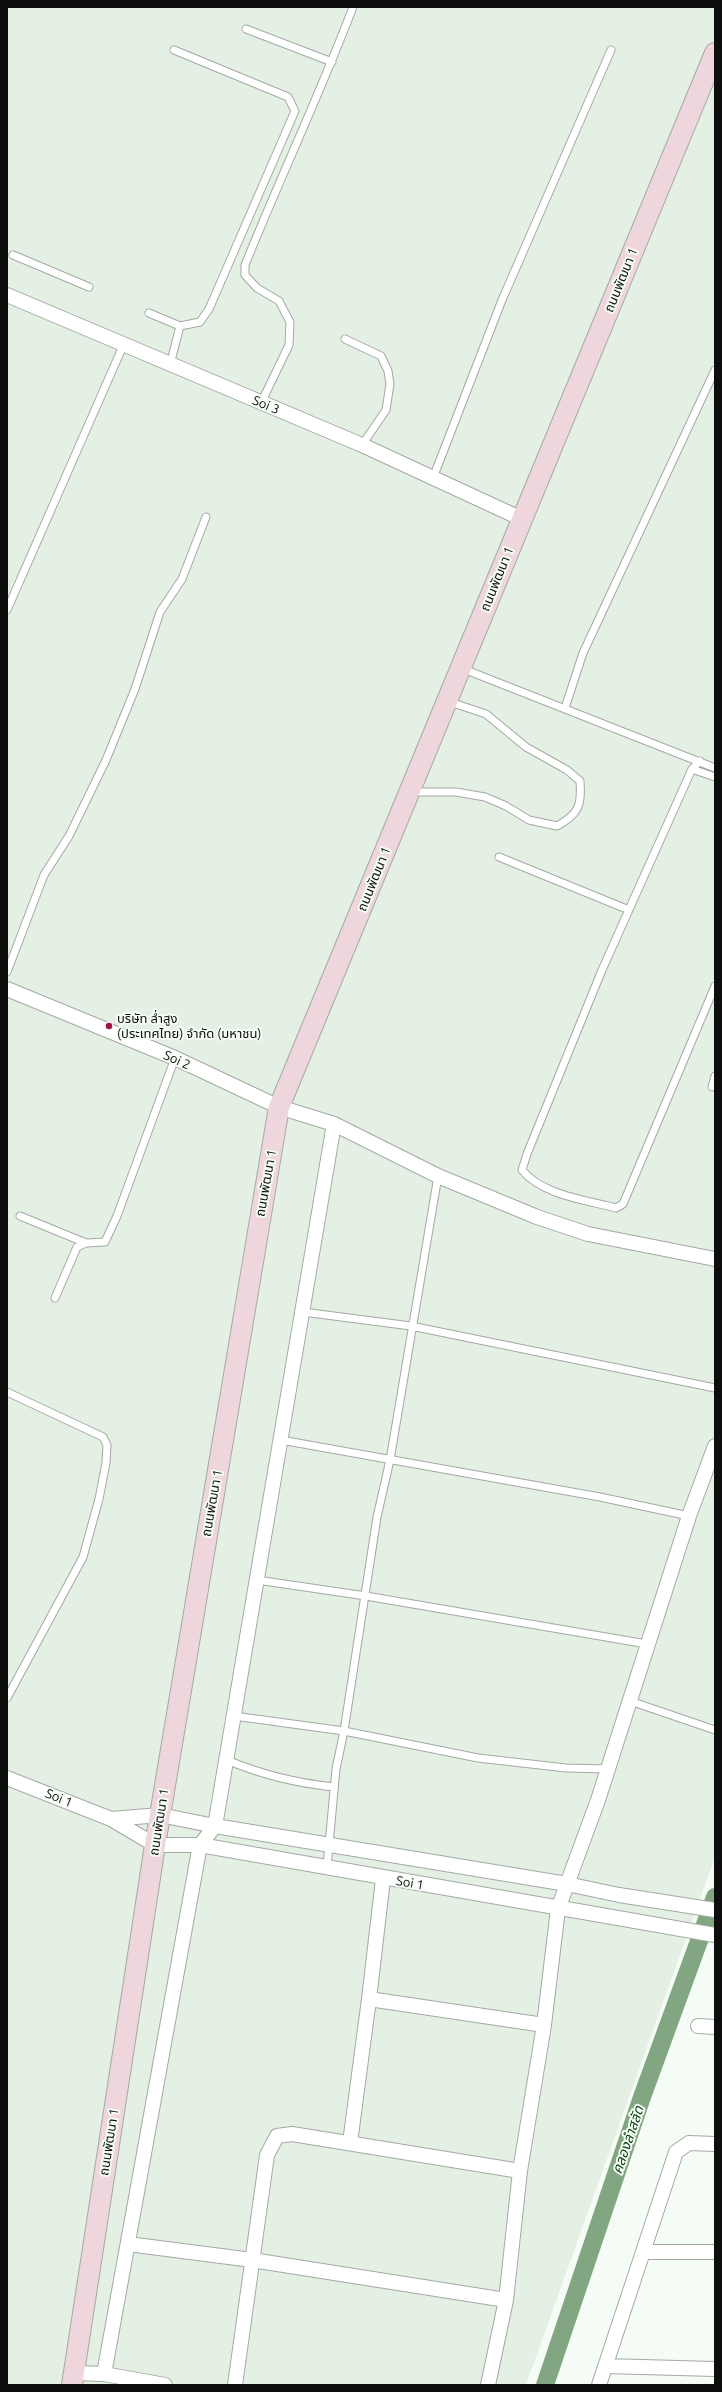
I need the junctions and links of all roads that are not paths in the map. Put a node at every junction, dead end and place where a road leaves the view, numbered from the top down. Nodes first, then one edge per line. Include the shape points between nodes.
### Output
1 (353, 7) edge
2 (246, 29) dead end
3 (174, 50) dead end
4 (611, 50) dead end
5 (715, 53) edge
6 (332, 62) junction
7 (13, 255) dead end
8 (89, 287) dead end
9 (7, 295) edge
10 (149, 313) dead end
11 (180, 326) junction
12 (345, 339) dead end
13 (124, 346) junction
14 (170, 365) junction
15 (715, 370) edge
16 (261, 403) junction
17 (362, 445) junction
18 (433, 478) junction
19 (206, 517) dead end
20 (522, 519) junction
21 (7, 610) edge
22 (461, 668) junction
23 (447, 701) junction
24 (565, 708) junction
25 (700, 761) junction
26 (715, 768) edge
27 (692, 769) junction
28 (715, 777) edge
29 (409, 792) junction
30 (499, 857) dead end
31 (629, 910) junction
32 (7, 972) edge
33 (715, 986) edge
34 (7, 989) edge
35 (175, 1058) junction
36 (715, 1076) edge
37 (712, 1086) dead end
38 (279, 1107) junction
39 (334, 1124) junction
40 (438, 1176) junction
41 (20, 1216) dead end
42 (86, 1244) junction
43 (715, 1259) edge
44 (55, 1298) dead end
45 (303, 1312) junction
46 (411, 1326) junction
47 (715, 1388) edge
48 (7, 1392) edge
49 (281, 1440) junction
50 (715, 1446) edge
51 (390, 1460) junction
52 (689, 1516) junction
53 (257, 1580) junction
54 (366, 1596) junction
55 (647, 1644) junction
56 (7, 1698) edge
57 (630, 1701) junction
58 (234, 1716) junction
59 (715, 1730) edge
60 (344, 1731) junction
61 (227, 1760) junction
62 (607, 1769) junction
63 (7, 1778) edge
64 (334, 1787) junction
65 (160, 1815) junction
66 (111, 1819) junction
67 (215, 1826) junction
68 (329, 1844) junction
69 (155, 1845) junction
70 (200, 1845) junction
71 (327, 1866) junction
72 (383, 1879) junction
73 (567, 1884) junction
74 (558, 1909) junction
75 (715, 1910) edge
76 (715, 1935) edge
77 (369, 1999) junction
78 (544, 2025) junction
79 (698, 2026) dead end
80 (715, 2027) edge
81 (350, 2143) junction
82 (715, 2144) edge
83 (520, 2170) junction
84 (128, 2244) junction
85 (643, 2252) junction
86 (715, 2252) edge
87 (252, 2260) junction
88 (506, 2300) junction
89 (605, 2366) junction
90 (715, 2369) edge
91 (104, 2374) junction
92 (72, 2379) edge
93 (165, 2385) edge
94 (235, 2385) edge
95 (488, 2385) edge
96 (598, 2385) edge

1 - 6 lane
2 - 6 lane
3 - 11 lane via 288,97 295,111 209,309 200,322
4 - 18 lane via 502,300
5 - 20 main road, ถนนพัฒนา 1
6 - 16 lane via 245,265 245,275 257,288 279,301 290,322 289,345
7 - 8 lane
9 - 13 street, Soi 3
10 - 11 lane
11 - 14 lane
12 - 17 lane via 381,356 388,371 390,384 386,410
13 - 14 street, Soi 3
13 - 21 lane
14 - 16 street, Soi 3
15 - 24 lane via 583,653
16 - 17 street, Soi 3
17 - 18 street, Soi 3
18 - 20 street, Soi 3
19 - 32 lane via 182,579 160,612 135,689 106,760 69,836 44,875
20 - 22 main road, ถนนพัฒนา 1
22 - 23 main road, ถนนพัฒนา 1
22 - 24 lane
23 - 29 main road, ถนนพัฒนา 1
23 - 29 lane via 486,714 526,747 567,770 580,781 582,799 572,818 557,826 529,820 485,797 456,792
24 - 25 lane
25 - 26 lane
25 - 27 lane
27 - 28 lane
27 - 31 lane
29 - 38 main road, ถนนพัฒนา 1
30 - 31 lane
31 - 33 lane via 527,1154 522,1170 530,1180 550,1189 616,1208 623,1204
34 - 35 street, Soi 2
35 - 38 street, Soi 2
35 - 42 lane via 108,1236 105,1242
36 - 37 lane
38 - 39 street, Soi 2
38 - 65 main road, ถนนพัฒนา 1
39 - 40 street, Soi 2
39 - 45 street
40 - 43 street, Soi 2 via 537,1217 588,1234
40 - 46 lane
41 - 42 lane
42 - 44 lane via 77,1247
45 - 46 lane
45 - 49 street
46 - 47 lane
46 - 51 lane
48 - 56 lane via 103,1436 107,1445 99,1499 83,1557
49 - 51 lane
49 - 53 street
50 - 52 street
51 - 52 lane via 600,1497
51 - 54 lane via 377,1517
52 - 55 street
53 - 54 lane
53 - 58 street
54 - 55 lane
54 - 60 lane
55 - 57 street
57 - 59 lane
57 - 62 street
58 - 60 lane
58 - 61 street
60 - 62 lane via 478,1758 566,1768
60 - 64 lane
61 - 64 lane via 258,1773 303,1784
61 - 67 street
62 - 73 street
63 - 66 street, Soi 1
64 - 68 lane
65 - 66 street, Soi 1
65 - 67 street, Soi 1
65 - 69 main road, ถนนพัฒนา 1
66 - 69 street, Soi 1
67 - 68 street, Soi 1
67 - 70 street
68 - 71 lane
68 - 73 street, Soi 1
69 - 70 street, Soi 1
69 - 92 main road, ถนนพัฒนา 1
70 - 71 street, Soi 1
70 - 84 street
71 - 72 street, Soi 1
72 - 74 street, Soi 1
72 - 77 street
73 - 74 street
73 - 75 street, Soi 1
74 - 76 street, Soi 1
74 - 78 street
77 - 78 street
77 - 81 street
78 - 83 street
79 - 80 street
81 - 83 street
81 - 87 street via 292,2134 276,2136 267,2155
82 - 85 street via 689,2143 676,2152
83 - 88 street
84 - 87 street
84 - 91 street
85 - 86 street
85 - 89 street
87 - 88 street
87 - 94 street
88 - 95 street
89 - 90 street
89 - 96 street
91 - 92 street
91 - 93 street

